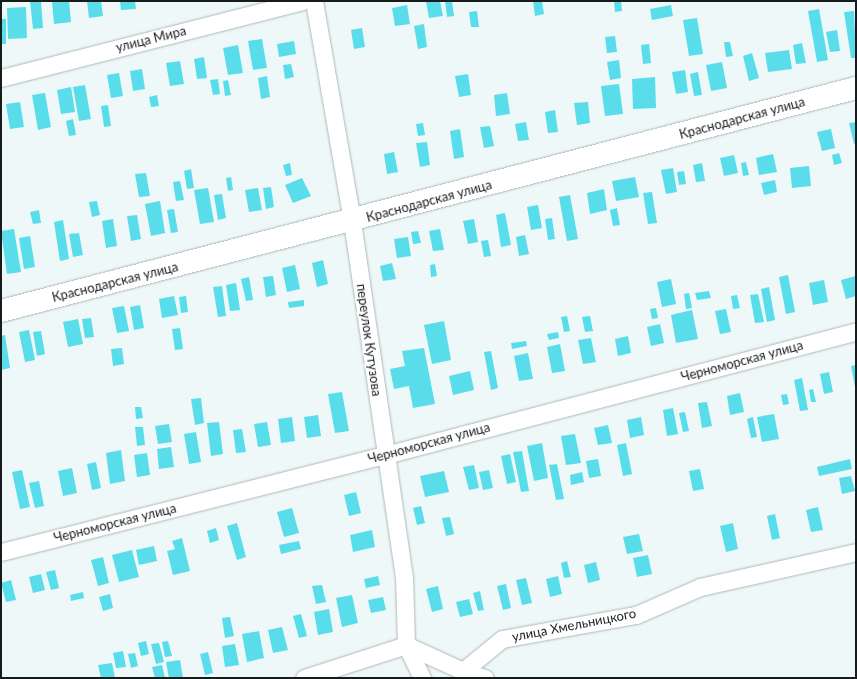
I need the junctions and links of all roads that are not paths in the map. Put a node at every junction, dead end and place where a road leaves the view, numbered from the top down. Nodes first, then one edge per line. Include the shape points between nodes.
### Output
1 (302, 1) edge
2 (314, 1) edge
3 (1, 78) edge
4 (856, 88) edge
5 (352, 221) junction
6 (1, 310) edge
7 (856, 331) edge
8 (385, 455) junction
9 (1, 552) edge
10 (856, 552) edge
11 (406, 645) junction
12 (463, 671) junction
13 (304, 678) edge
14 (422, 678) edge
15 (485, 678) edge

1 - 3 street, улица Мира
2 - 5 street, переулок Кутузова
4 - 5 street, Краснодарская улица
5 - 6 street, Краснодарская улица
5 - 8 street, переулок Кутузова
7 - 8 street, Черноморская улица
8 - 9 street, Черноморская улица
8 - 11 street, переулок Кутузова via 404,577
10 - 12 street, улица Хмельницкого via 700,587 636,615 502,639
11 - 12 street
11 - 13 street
11 - 14 street, переулок Кутузова
12 - 15 street

